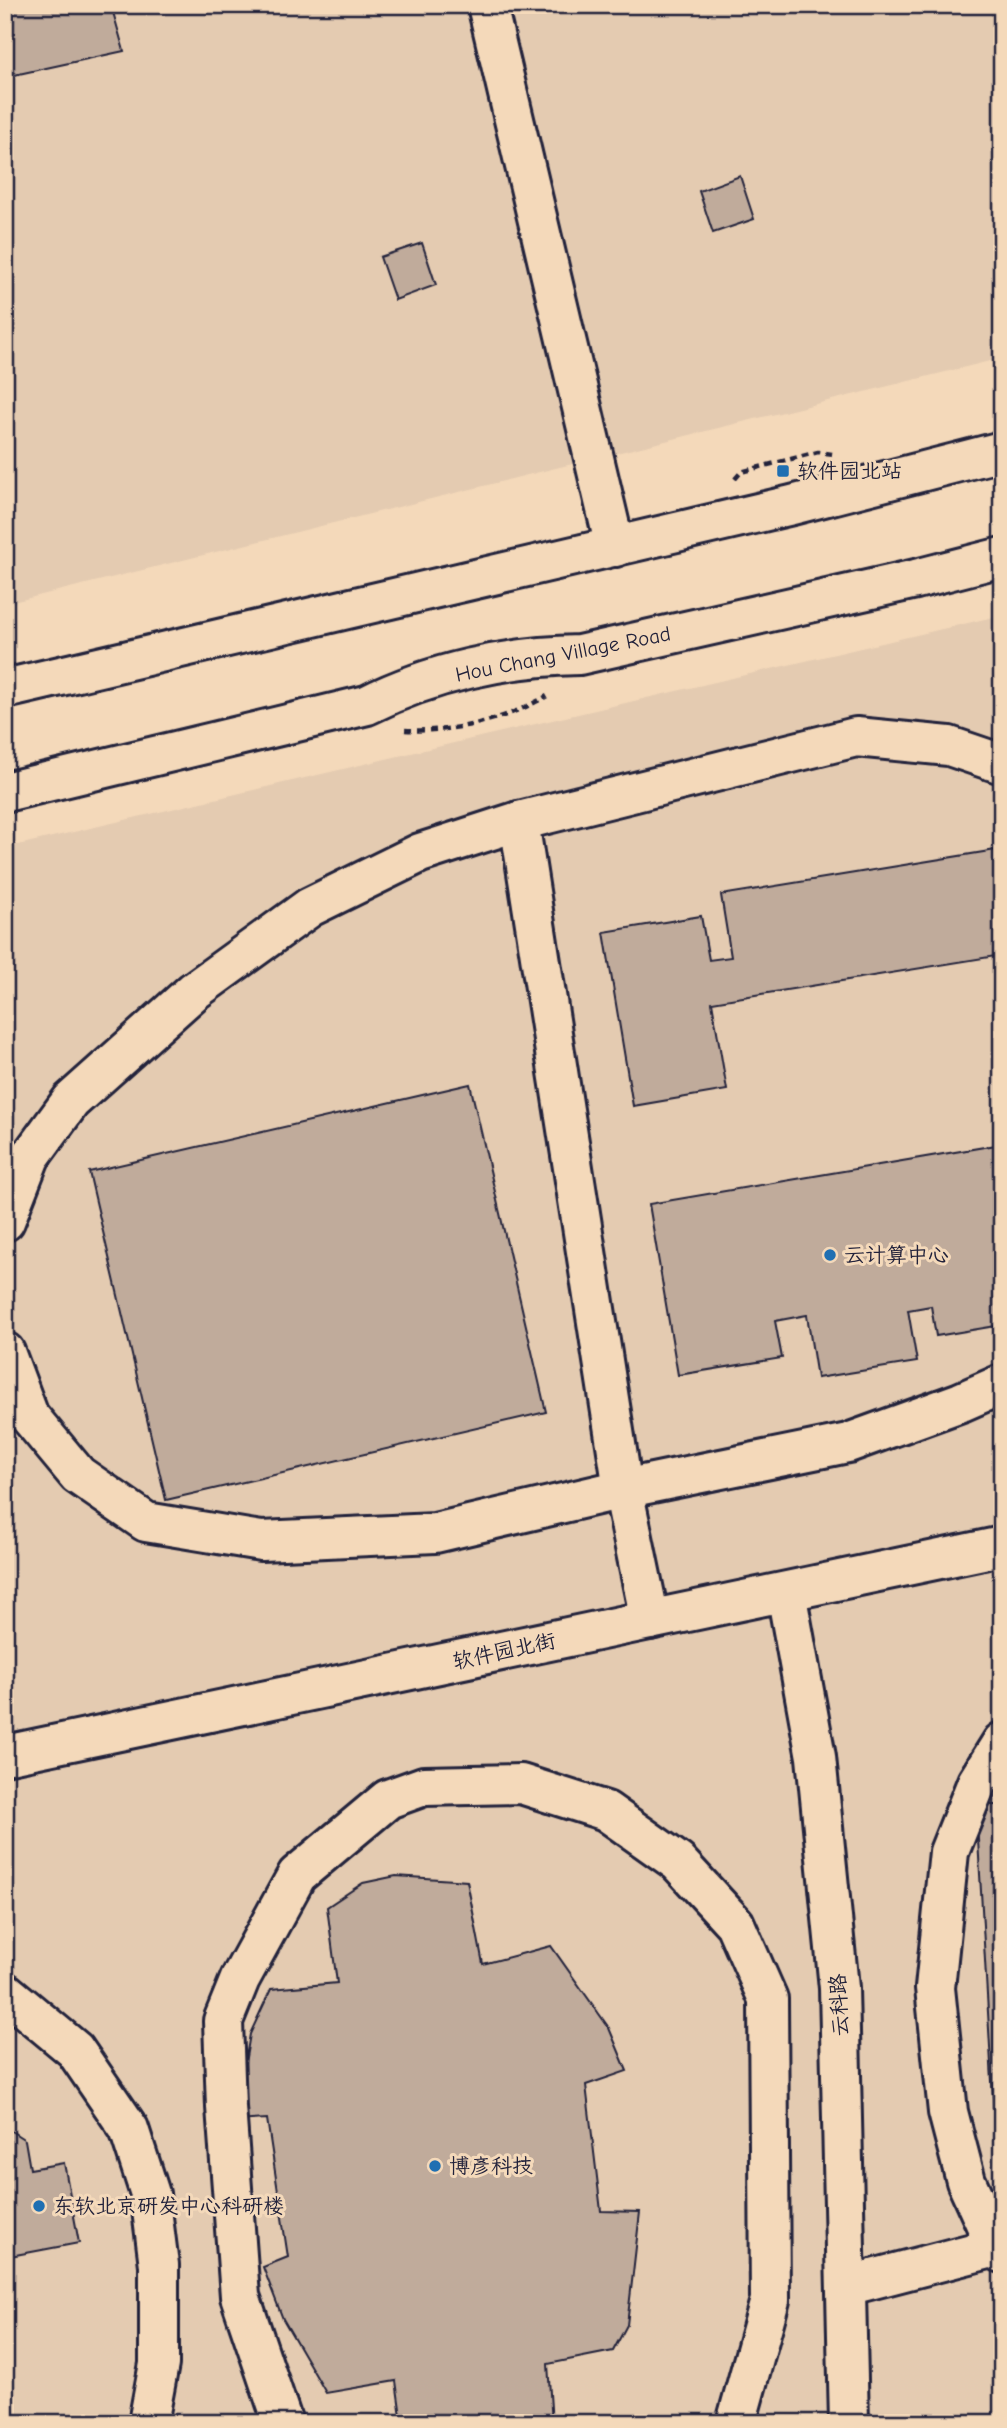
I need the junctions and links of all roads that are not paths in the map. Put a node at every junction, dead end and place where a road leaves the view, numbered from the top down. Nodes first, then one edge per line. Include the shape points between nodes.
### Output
1 (487, 5) edge
2 (1002, 451) edge
3 (615, 547) junction
4 (1002, 556) edge
5 (5, 689) edge
6 (1002, 764) edge
7 (5, 792) edge
8 (519, 821) junction
9 (5, 1221) edge
10 (5, 1352) edge
11 (1002, 1384) edge
12 (623, 1489) junction
13 (1002, 1546) edge
14 (786, 1592) junction
15 (650, 1620) junction
16 (1002, 1742) edge
17 (5, 1755) edge
18 (5, 1992) edge
19 (999, 2250) edge
20 (846, 2286) junction
21 (148, 2423) edge
22 (283, 2423) edge
23 (736, 2423) edge
24 (849, 2423) edge

1 - 3 street
2 - 3 street
3 - 5 street
4 - 7 street, Hou Chang Village Road via 579,655 535,655 403,687 367,705
6 - 8 street via 948,746 856,737
8 - 9 street via 420,853 310,907 194,991 71,1101 30,1157
8 - 12 street
10 - 12 street via 29,1416 78,1475 146,1522 261,1541 435,1533
11 - 12 street via 848,1443
12 - 15 street
13 - 14 street, 软件园北街
14 - 15 street, 软件园北街
14 - 20 street, 云科路 via 816,1757 839,1988
15 - 17 street, 软件园北街
16 - 19 street via 977,1782 949,1853 935,1988 948,2112 966,2181
18 - 21 street via 75,2050 129,2129 150,2194 159,2265 159,2364
19 - 20 street
20 - 24 street, 云科路
22 - 23 street via 240,2296 223,2021 240,1979 297,1875 388,1799 424,1786 520,1784 606,1811 678,1862 735,1924 768,1999 769,2300

